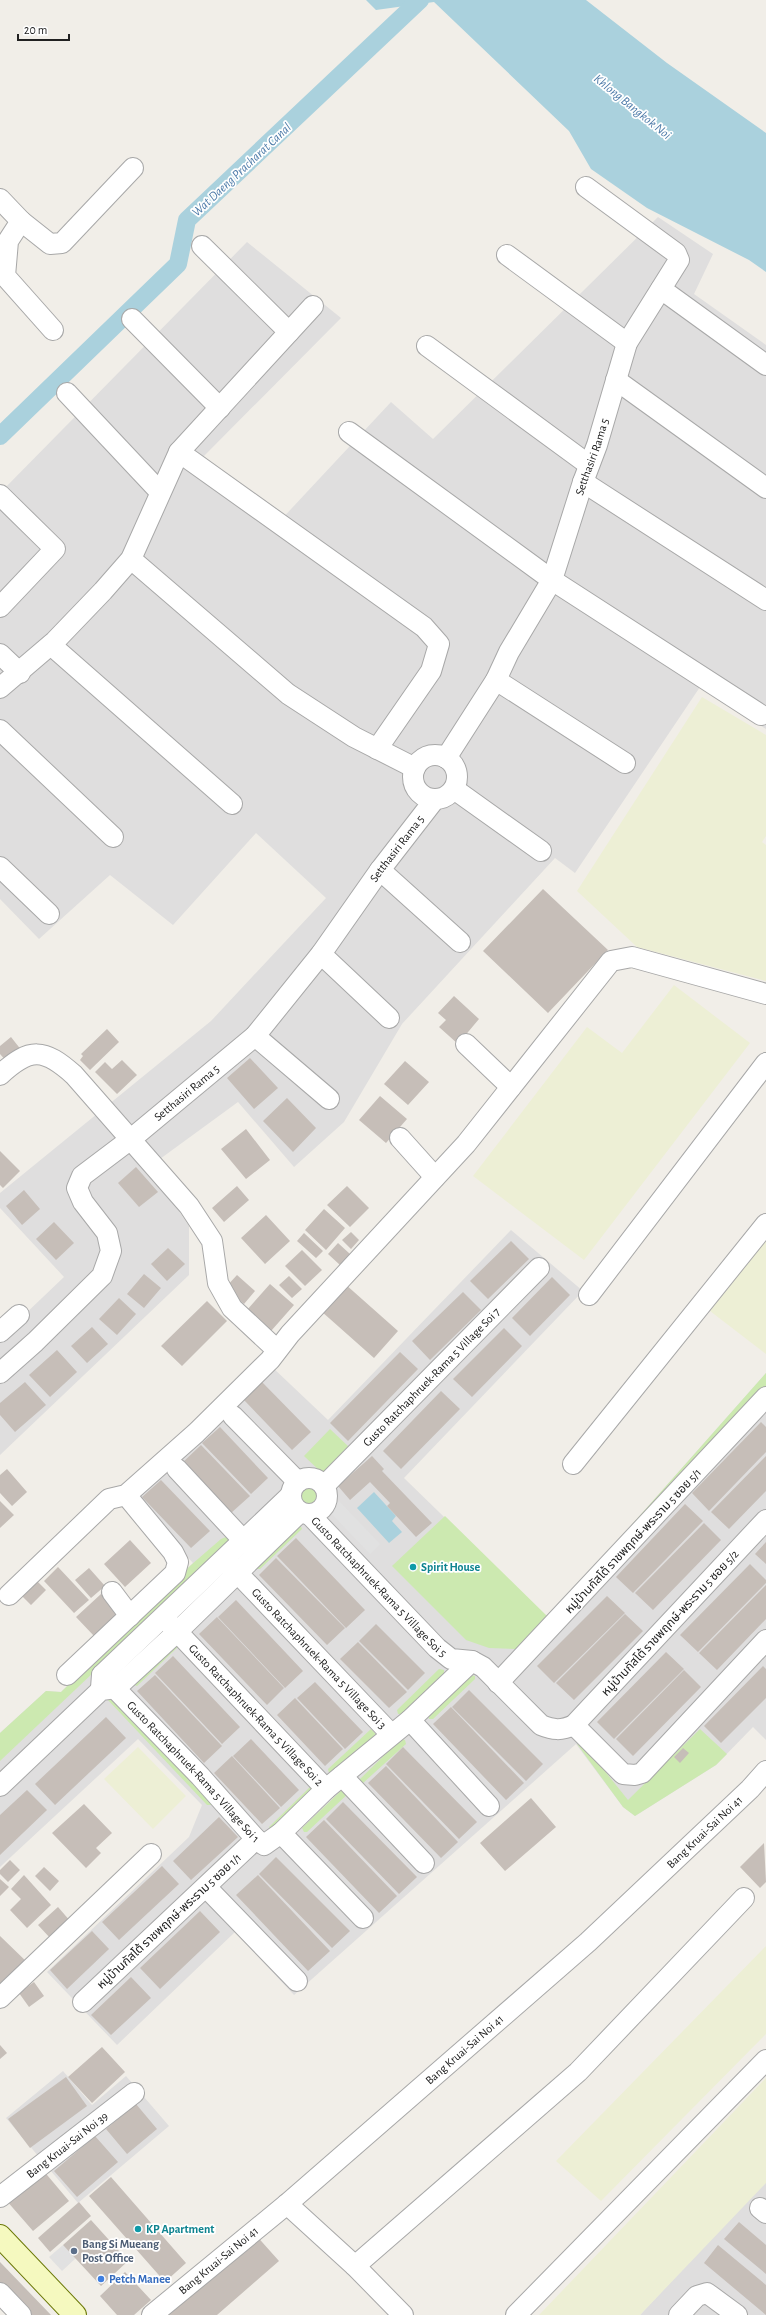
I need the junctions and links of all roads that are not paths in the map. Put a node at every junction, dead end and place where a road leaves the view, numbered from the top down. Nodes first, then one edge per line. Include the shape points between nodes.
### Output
1 (133, 168) dead end
2 (586, 188) dead end
3 (0, 199) edge
4 (21, 221) junction
5 (202, 246) dead end
6 (507, 255) dead end
7 (661, 289) junction
8 (313, 306) dead end
9 (132, 319) dead end
10 (53, 330) dead end
11 (289, 332) junction
12 (627, 343) junction
13 (427, 346) dead end
14 (766, 365) edge
15 (616, 380) junction
16 (68, 393) dead end
17 (220, 408) junction
18 (349, 432) dead end
19 (179, 452) junction
20 (586, 473) junction
21 (766, 488) edge
22 (160, 492) junction
23 (0, 495) edge
24 (131, 559) junction
25 (552, 580) junction
26 (766, 600) edge
27 (0, 607) edge
28 (51, 645) junction
29 (0, 654) edge
30 (20, 673) junction
31 (496, 680) junction
32 (0, 688) edge
33 (761, 715) dead end
34 (0, 730) edge
35 (377, 749) junction
36 (446, 758) junction
37 (624, 763) dead end
38 (415, 768) junction
39 (454, 789) junction
40 (435, 799) junction
41 (232, 804) dead end
42 (113, 837) dead end
43 (541, 851) dead end
44 (0, 867) edge
45 (380, 870) junction
46 (49, 914) dead end
47 (460, 942) dead end
48 (321, 954) junction
49 (766, 994) edge
50 (389, 1018) dead end
51 (255, 1036) junction
52 (466, 1044) dead end
53 (766, 1062) edge
54 (0, 1075) edge
55 (511, 1087) junction
56 (329, 1099) dead end
57 (400, 1138) dead end
58 (131, 1139) junction
59 (435, 1177) junction
60 (766, 1224) edge
61 (539, 1268) dead end
62 (589, 1295) dead end
63 (19, 1316) dead end
64 (0, 1332) edge
65 (277, 1350) junction
66 (0, 1373) edge
67 (766, 1397) edge
68 (233, 1416) dead end
69 (573, 1464) dead end
70 (176, 1469) dead end
71 (324, 1486) junction
72 (294, 1488) junction
73 (126, 1496) junction
74 (304, 1513) junction
75 (766, 1520) edge
76 (243, 1540) junction
77 (223, 1558) junction
78 (238, 1573) junction
79 (112, 1592) dead end
80 (9, 1595) dead end
81 (130, 1616) junction
82 (163, 1616) junction
83 (177, 1632) junction
84 (766, 1640) edge
85 (472, 1661) junction
86 (67, 1675) dead end
87 (498, 1683) junction
88 (106, 1684) junction
89 (410, 1720) junction
90 (574, 1725) junction
91 (391, 1734) junction
92 (766, 1771) edge
93 (342, 1776) junction
94 (0, 1786) edge
95 (326, 1790) junction
96 (489, 1806) dead end
97 (281, 1833) junction
98 (256, 1839) junction
99 (151, 1854) dead end
100 (424, 1863) dead end
101 (206, 1887) junction
102 (744, 1898) dead end
103 (363, 1918) dead end
104 (297, 1981) dead end
105 (0, 1998) edge
106 (83, 2002) dead end
107 (766, 2060) edge
108 (134, 2092) dead end
109 (0, 2197) edge
110 (287, 2204) junction
111 (0, 2236) edge
112 (355, 2266) junction
113 (0, 2293) edge
114 (21, 2315) edge
115 (75, 2315) edge
116 (152, 2315) edge
117 (403, 2315) edge
118 (516, 2315) edge
119 (680, 2315) edge
120 (737, 2315) edge

1 - 4 street via 62,243 50,244
2 - 7 street, Setthasiri Rama 5 via 676,253 679,260
3 - 4 street
4 - 10 street via 8,241 4,276
5 - 11 street
6 - 12 street
7 - 12 street, Setthasiri Rama 5
7 - 14 street
8 - 11 street
9 - 17 street
11 - 17 street
12 - 15 street, Setthasiri Rama 5
13 - 20 street
15 - 20 street, Setthasiri Rama 5
15 - 21 street
16 - 22 street
17 - 19 street
18 - 25 street
19 - 22 street
19 - 35 street via 424,627 440,644 431,671
20 - 25 street, Setthasiri Rama 5
20 - 26 street
22 - 24 street
23 - 27 street via 55,549
24 - 28 street
24 - 35 street via 288,694
25 - 31 street, Setthasiri Rama 5 via 509,652
25 - 33 street
28 - 30 street
28 - 41 street
29 - 30 street
30 - 32 street
31 - 36 street, Setthasiri Rama 5
31 - 37 street
34 - 42 street
35 - 38 street
36 - 38 street via 432,755 425,757
36 - 39 street via 452,762 458,776
38 - 40 street via 414,782 417,788
39 - 40 street, Setthasiri Rama 5 via 442,798
39 - 43 street
40 - 45 street, Setthasiri Rama 5
44 - 46 street
45 - 47 street
45 - 48 street, Setthasiri Rama 5
48 - 50 street
48 - 51 street, Setthasiri Rama 5
49 - 55 street via 632,957 617,958 607,965
51 - 56 street
51 - 58 street, Setthasiri Rama 5
52 - 55 street
53 - 62 street
54 - 58 street via 22,1058 34,1054 56,1059 74,1075
55 - 59 street via 466,1144
57 - 59 street
58 - 65 street via 188,1206 212,1241 218,1283 232,1308
58 - 66 street, Setthasiri Rama 5 via 82,1176 77,1188 83,1202 107,1233 111,1251 102,1276
59 - 65 street
60 - 69 street
61 - 71 street, Gusto Ratchaphruek-Rama 5 Village Soi 7
63 - 64 street
65 - 73 street via 196,1433
67 - 87 street, หมู่บ้านกัสโต้ ราชพฤกษ์-พระราม 5 ซอย 5/1
68 - 72 street
70 - 76 street
71 - 72 street via 312,1478
71 - 74 street via 327,1497 324,1507 319,1512
72 - 74 street via 293,1505
72 - 76 street
73 - 80 street via 109,1499
73 - 81 street via 173,1552 178,1562 175,1572
74 - 78 street
74 - 85 street, Gusto Ratchaphruek-Rama 5 Village Soi 5 via 437,1648 451,1659
75 - 90 street, หมู่บ้านกัสโต้ ราชพฤกษ์-พระราม 5 ซอย 5/2
76 - 77 street
77 - 78 street, Gusto Ratchaphruek-Rama 5 Village Soi 3
77 - 82 street
78 - 83 street
78 - 91 street, Gusto Ratchaphruek-Rama 5 Village Soi 3
79 - 81 street
81 - 86 street
82 - 83 street, Gusto Ratchaphruek-Rama 5 Village Soi 2
82 - 88 street
83 - 88 street
83 - 95 street, Gusto Ratchaphruek-Rama 5 Village Soi 2
84 - 90 street via 642,1773 622,1774
85 - 87 street, Gusto Ratchaphruek-Rama 5 Village Soi 5 via 483,1667
85 - 89 street, Gusto Ratchaphruek-Rama 5 Village Soi 3
87 - 90 street, Gusto Ratchaphruek-Rama 5 Village Soi 5 via 541,1725 552,1730 563,1730
88 - 94 street
88 - 98 street, Gusto Ratchaphruek-Rama 5 Village Soi 1
89 - 91 street, Gusto Ratchaphruek-Rama 5 Village Soi 3
89 - 96 street
91 - 93 street, Gusto Ratchaphruek-Rama 5 Village Soi 2
92 - 110 street, Bang Kruai-Sai Noi 41 via 588,1942
93 - 95 street, Gusto Ratchaphruek-Rama 5 Village Soi 2
93 - 100 street
95 - 97 street, Gusto Ratchaphruek-Rama 5 Village Soi 1
97 - 98 street, Gusto Ratchaphruek-Rama 5 Village Soi 1 via 264,1845
97 - 103 street
98 - 101 street, หมู่บ้านกัสโต้ ราชพฤกษ์-พระราม 5 ซอย 1/1
99 - 105 street
101 - 104 street
101 - 106 street, หมู่บ้านกัสโต้ ราชพฤกษ์-พระราม 5 ซอย 1/1
102 - 112 street via 578,2072
107 - 118 street
108 - 109 street, Bang Kruai-Sai Noi 39
110 - 112 street
110 - 116 street, Bang Kruai-Sai Noi 41
111 - 115 main road
112 - 117 street
113 - 114 street
119 - 120 street via 697,2296 707,2293

